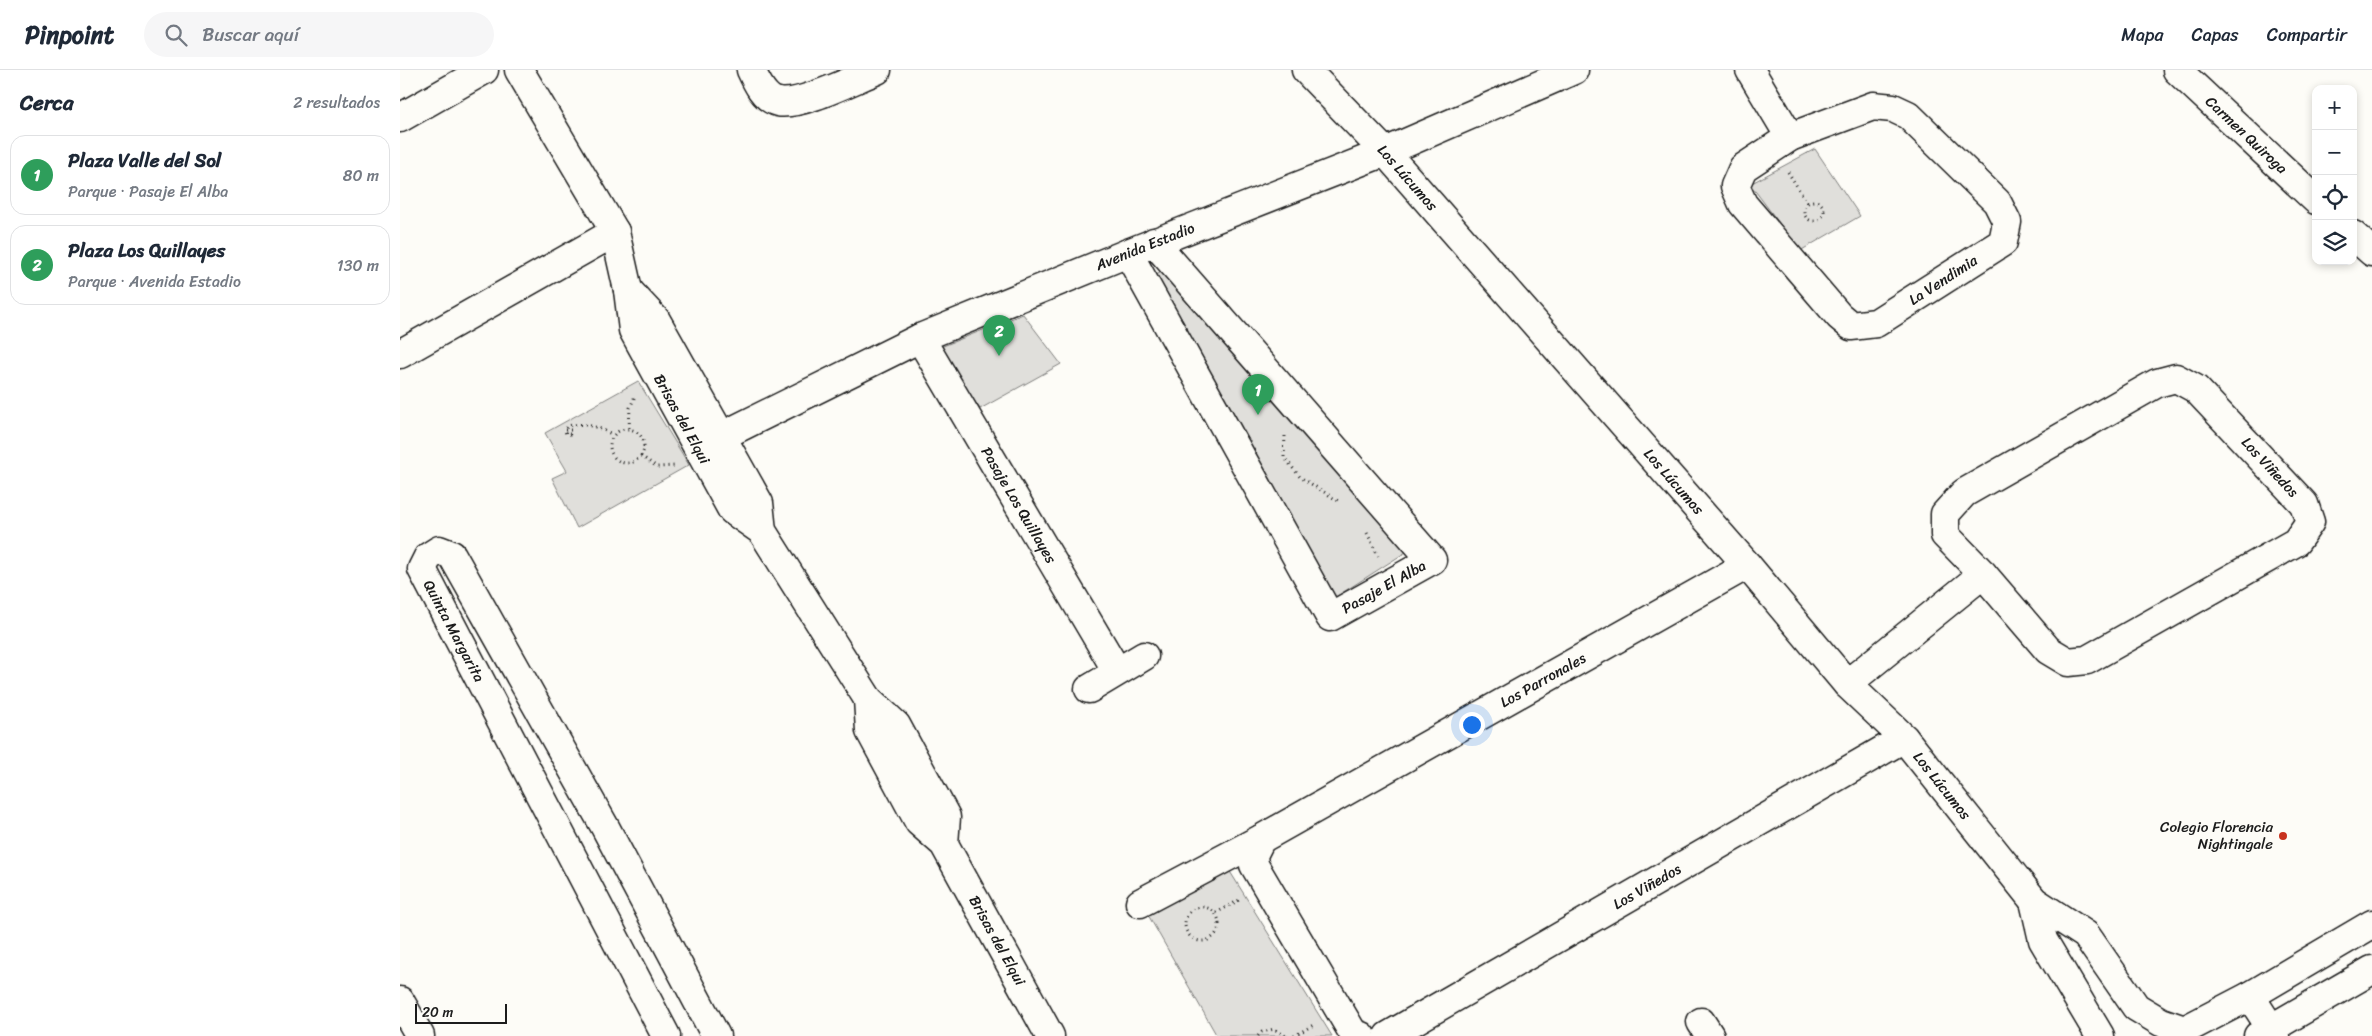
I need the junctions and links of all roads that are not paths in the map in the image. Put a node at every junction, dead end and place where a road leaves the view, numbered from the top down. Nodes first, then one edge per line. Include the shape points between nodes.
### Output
1 (484, 70) edge
2 (519, 70) edge
3 (751, 70) edge
4 (877, 70) edge
5 (1306, 70) edge
6 (1574, 70) edge
7 (1750, 70) edge
8 (2177, 70) edge
9 (400, 118) edge
10 (1782, 143) junction
11 (1385, 152) junction
12 (2312, 196) edge
13 (614, 232) junction
14 (2357, 239) edge
15 (1154, 242) junction
16 (1128, 252) junction
17 (2372, 252) edge
18 (628, 290) junction
19 (920, 338) junction
20 (400, 354) edge
21 (722, 436) junction
22 (762, 531) junction
23 (1747, 565) junction
24 (1983, 574) junction
25 (1144, 656) dead end
26 (1117, 671) junction
27 (1847, 684) junction
28 (1089, 690) dead end
29 (1904, 738) junction
30 (605, 827) junction
31 (1261, 839) junction
32 (566, 845) junction
33 (2034, 901) junction
34 (1140, 903) dead end
35 (2372, 924) edge
36 (2372, 970) edge
37 (2250, 996) junction
38 (2178, 1033) edge
39 (2269, 1033) edge
40 (666, 1036) edge
41 (716, 1036) edge
42 (1050, 1036) edge
43 (1361, 1036) edge
44 (1388, 1036) edge
45 (2100, 1036) edge

1 - 9 street
2 - 13 street, Brisas del Elqui
3 - 4 street via 760,88 776,102 797,102
5 - 11 street, Los Lúcumos
6 - 11 street, Avenida Estadio
7 - 10 street
8 - 12 street, Carmen Quiroga
10 - 10 street, La Vendimia via 1743,168 1735,186 1744,204 1850,326 1876,323 2003,242 2007,222 1997,202 1908,116 1893,108 1873,106
11 - 15 street, Avenida Estadio
11 - 23 street, Los Lúcumos
13 - 18 street, Brisas del Elqui
13 - 20 street
14 - 17 street
15 - 16 street, Avenida Estadio
15 - 16 street, Pasaje El Alba via 1432,560 1330,616
16 - 19 street, Avenida Estadio
18 - 21 street, Brisas del Elqui via 656,320
18 - 22 street, Brisas del Elqui via 633,330 732,510
19 - 21 street, Avenida Estadio
19 - 26 street, Pasaje Los Quillayes
21 - 22 street, Brisas del Elqui via 759,503
22 - 42 street, Brisas del Elqui via 868,700 896,725 946,816 944,844
23 - 27 street, Los Lúcumos
23 - 31 street, Los Parronales
24 - 24 street, Los Viñedos via 2048,650 2068,662 2087,660 2296,542 2310,522 2304,504 2196,389 2176,378 2156,383 1964,493 1945,514 1945,535
24 - 27 street
25 - 26 street
26 - 28 street
27 - 29 street, Los Lúcumos
29 - 33 street, Los Lúcumos
29 - 44 street, Los Viñedos
30 - 32 street
30 - 32 street, Quinta Margarita via 452,555 439,550 428,557 422,569
30 - 41 street, Quinta Margarita
31 - 34 street, Los Parronales
31 - 43 street via 1253,855 1254,865 1353,1033
32 - 40 street, Quinta Margarita
33 - 38 street, Los Lúcumos via 2086,935 2136,1007
33 - 45 street, Los Lúcumos via 2043,940
35 - 37 street
36 - 39 street
37 - 38 street
37 - 39 street

